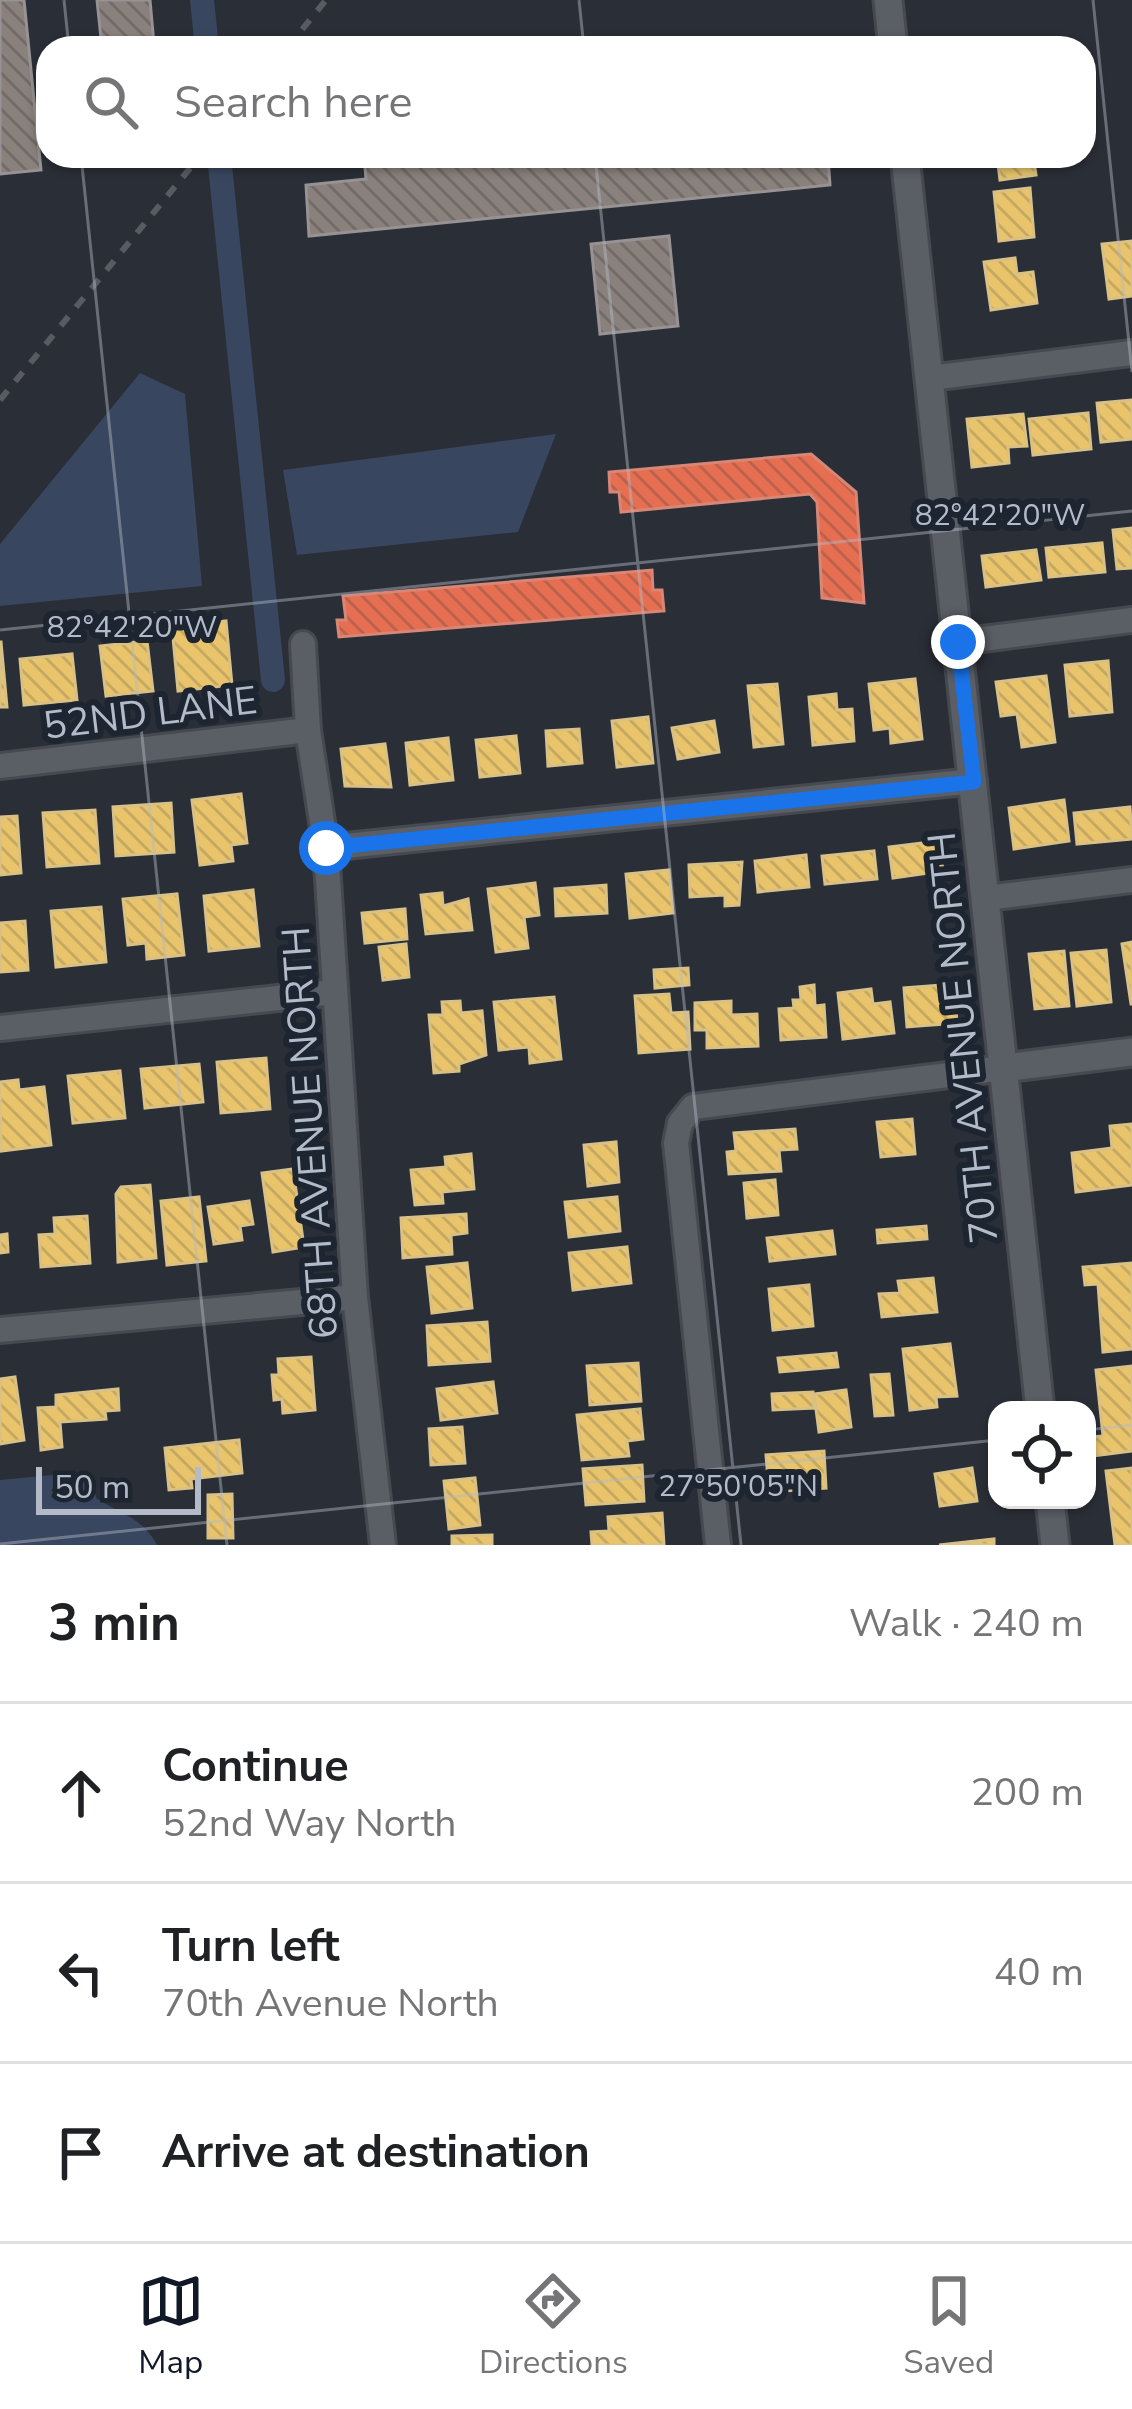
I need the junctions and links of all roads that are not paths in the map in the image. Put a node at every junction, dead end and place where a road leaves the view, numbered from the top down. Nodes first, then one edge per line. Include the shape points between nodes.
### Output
1 (888, 0) edge
2 (892, 36) edge
3 (906, 168) edge
4 (1132, 353) edge
5 (930, 378) junction
6 (1132, 620) edge
7 (958, 642) junction
8 (303, 644) dead end
9 (308, 730) junction
10 (0, 766) edge
11 (974, 782) junction
12 (326, 848) junction
13 (1132, 880) edge
14 (986, 898) junction
15 (334, 992) junction
16 (0, 1028) edge
17 (1132, 1052) edge
18 (1004, 1068) junction
19 (355, 1297) junction
20 (0, 1330) edge
21 (1039, 1401) edge
22 (1051, 1509) edge
23 (383, 1545) edge
24 (718, 1545) edge
25 (1054, 1545) edge

1 - 2 street
3 - 5 street, 70TH AVENUE NORTH
4 - 5 street
5 - 7 street, 70TH AVENUE NORTH
6 - 7 street
7 - 11 street, 70TH AVENUE NORTH
8 - 9 street, 68TH AVENUE NORTH
9 - 10 street, 52ND LANE
9 - 12 street, 68TH AVENUE NORTH
11 - 12 street
11 - 14 street, 70TH AVENUE NORTH
12 - 15 street, 68TH AVENUE NORTH
13 - 14 street
14 - 18 street, 70TH AVENUE NORTH
15 - 16 street
15 - 19 street, 68TH AVENUE NORTH
17 - 18 street
18 - 21 street, 70TH AVENUE NORTH
18 - 24 street via 693,1107 680,1123
19 - 20 street
19 - 23 street, 68TH AVENUE NORTH
22 - 25 street

